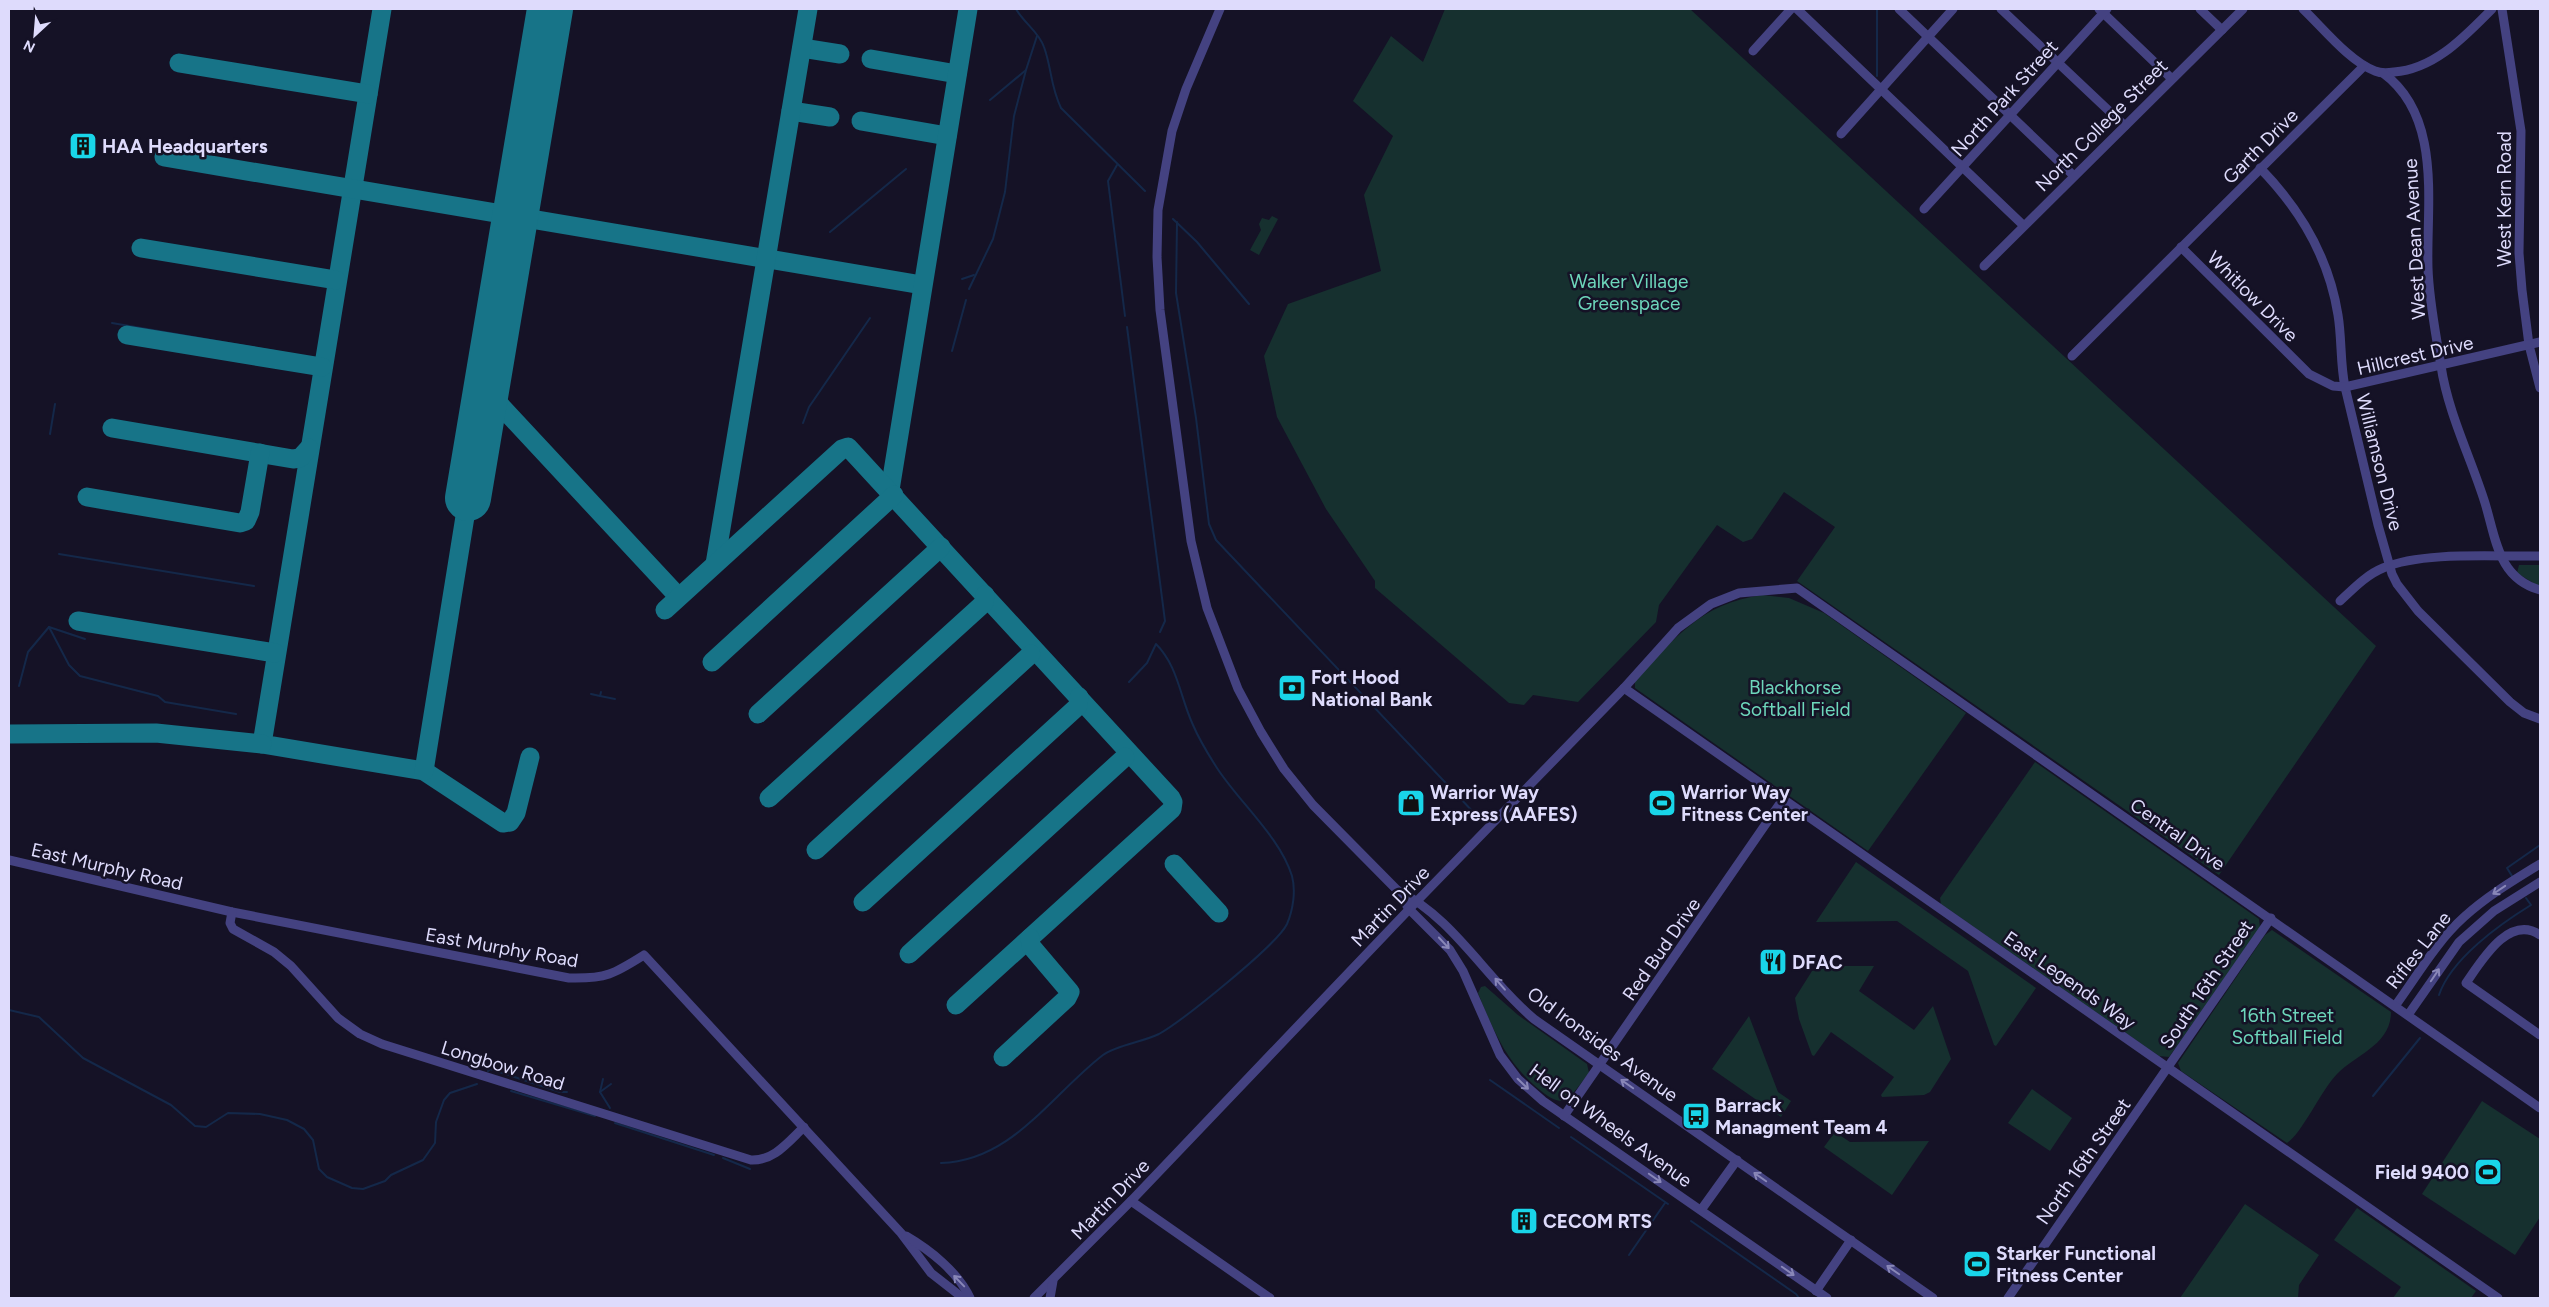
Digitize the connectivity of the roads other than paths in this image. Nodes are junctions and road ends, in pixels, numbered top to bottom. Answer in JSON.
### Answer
{"nodes":[{"id":1,"x":1220,"y":9,"type":"edge"},
{"id":2,"x":1791,"y":9,"type":"edge"},
{"id":3,"x":1797,"y":9,"type":"edge"},
{"id":4,"x":1899,"y":9,"type":"edge"},
{"id":5,"x":1953,"y":9,"type":"edge"},
{"id":6,"x":2001,"y":9,"type":"edge"},
{"id":7,"x":2200,"y":9,"type":"edge"},
{"id":8,"x":2243,"y":9,"type":"edge"},
{"id":9,"x":2304,"y":9,"type":"edge"},
{"id":10,"x":2492,"y":9,"type":"edge"},
{"id":11,"x":2502,"y":9,"type":"edge"},
{"id":12,"x":2103,"y":10,"type":"edge"},
{"id":13,"x":2222,"y":30,"type":"junction"},
{"id":14,"x":1928,"y":36,"type":"junction"},
{"id":15,"x":1753,"y":51,"type":"dead end"},
{"id":16,"x":2058,"y":63,"type":"junction"},
{"id":17,"x":2364,"y":66,"type":"junction"},
{"id":18,"x":2384,"y":73,"type":"junction"},
{"id":19,"x":2171,"y":78,"type":"junction"},
{"id":20,"x":1881,"y":90,"type":"junction"},
{"id":21,"x":2011,"y":116,"type":"junction"},
{"id":22,"x":2125,"y":126,"type":"junction"},
{"id":23,"x":1841,"y":134,"type":"dead end"},
{"id":24,"x":1963,"y":168,"type":"junction"},
{"id":25,"x":2260,"y":168,"type":"junction"},
{"id":26,"x":2073,"y":175,"type":"junction"},
{"id":27,"x":1924,"y":209,"type":"dead end"},
{"id":28,"x":2023,"y":225,"type":"junction"},
{"id":29,"x":2181,"y":247,"type":"junction"},
{"id":30,"x":1984,"y":266,"type":"dead end"},
{"id":31,"x":2540,"y":342,"type":"edge"},
{"id":32,"x":2529,"y":345,"type":"junction"},
{"id":33,"x":2072,"y":356,"type":"dead end"},
{"id":34,"x":2302,"y":367,"type":"joint"},
{"id":35,"x":2440,"y":367,"type":"junction"},
{"id":36,"x":2345,"y":387,"type":"junction"},
{"id":37,"x":2540,"y":388,"type":"edge"},
{"id":38,"x":2540,"y":556,"type":"edge"},
{"id":39,"x":2499,"y":557,"type":"junction"},
{"id":40,"x":2389,"y":566,"type":"junction"},
{"id":41,"x":1797,"y":588,"type":"joint"},
{"id":42,"x":2540,"y":590,"type":"edge"},
{"id":43,"x":2340,"y":601,"type":"dead end"},
{"id":44,"x":1624,"y":688,"type":"junction"},
{"id":45,"x":2540,"y":719,"type":"edge"},
{"id":46,"x":1783,"y":799,"type":"junction"},
{"id":47,"x":9,"y":860,"type":"edge"},
{"id":48,"x":2540,"y":864,"type":"edge"},
{"id":49,"x":2540,"y":882,"type":"edge"},
{"id":50,"x":1397,"y":890,"type":"junction"},
{"id":51,"x":1418,"y":900,"type":"junction"},
{"id":52,"x":1409,"y":909,"type":"junction"},
{"id":53,"x":232,"y":912,"type":"junction"},
{"id":54,"x":2271,"y":918,"type":"junction"},
{"id":55,"x":2540,"y":935,"type":"edge"},
{"id":56,"x":2395,"y":1006,"type":"junction"},
{"id":57,"x":2408,"y":1015,"type":"junction"},
{"id":58,"x":2540,"y":1035,"type":"edge"},
{"id":59,"x":1600,"y":1065,"type":"junction"},
{"id":60,"x":2168,"y":1068,"type":"junction"},
{"id":61,"x":2540,"y":1108,"type":"edge"},
{"id":62,"x":1564,"y":1116,"type":"junction"},
{"id":63,"x":804,"y":1127,"type":"junction"},
{"id":64,"x":1736,"y":1160,"type":"junction"},
{"id":65,"x":1131,"y":1201,"type":"junction"},
{"id":66,"x":1701,"y":1210,"type":"junction"},
{"id":67,"x":901,"y":1233,"type":"junction"},
{"id":68,"x":1851,"y":1240,"type":"junction"},
{"id":69,"x":1053,"y":1280,"type":"junction"},
{"id":70,"x":1816,"y":1290,"type":"junction"},
{"id":71,"x":963,"y":1298,"type":"edge"},
{"id":72,"x":970,"y":1298,"type":"edge"},
{"id":73,"x":1034,"y":1298,"type":"edge"},
{"id":74,"x":1050,"y":1298,"type":"edge"},
{"id":75,"x":1270,"y":1298,"type":"edge"},
{"id":76,"x":1827,"y":1298,"type":"edge"},
{"id":77,"x":1933,"y":1298,"type":"edge"},
{"id":78,"x":2008,"y":1298,"type":"edge"},
{"id":79,"x":2498,"y":1298,"type":"edge"}],
"edges":[{"from":1,"to":50,"type":"street"},
{"from":2,"to":15,"type":"street"},
{"from":3,"to":20,"type":"street"},
{"from":4,"to":14,"type":"street"},
{"from":5,"to":14,"type":"street"},
{"from":6,"to":16,"type":"street"},
{"from":7,"to":13,"type":"street"},
{"from":8,"to":13,"type":"street","name":"North College Street"},
{"from":9,"to":17,"type":"street"},
{"from":10,"to":18,"type":"street"},
{"from":11,"to":32,"type":"street","name":"West Kern Road"},
{"from":12,"to":16,"type":"street","name":"North Park Street"},
{"from":12,"to":19,"type":"street"},
{"from":13,"to":19,"type":"street","name":"North College Street"},
{"from":14,"to":20,"type":"street"},
{"from":14,"to":21,"type":"street"},
{"from":16,"to":21,"type":"street","name":"North Park Street"},
{"from":16,"to":22,"type":"street"},
{"from":17,"to":18,"type":"street"},
{"from":17,"to":25,"type":"street","name":"Garth Drive"},
{"from":18,"to":35,"type":"street","name":"West Dean Avenue"},
{"from":19,"to":22,"type":"street","name":"North College Street"},
{"from":20,"to":23,"type":"street"},
{"from":20,"to":24,"type":"street"},
{"from":21,"to":24,"type":"street","name":"North Park Street"},
{"from":21,"to":26,"type":"street"},
{"from":22,"to":26,"type":"street","name":"North College Street"},
{"from":24,"to":27,"type":"street","name":"North Park Street"},
{"from":24,"to":28,"type":"street"},
{"from":25,"to":29,"type":"street","name":"Garth Drive"},
{"from":25,"to":36,"type":"street","name":"Williamson Drive"},
{"from":26,"to":28,"type":"street","name":"North College Street"},
{"from":28,"to":30,"type":"street","name":"North College Street"},
{"from":29,"to":33,"type":"street","name":"Garth Drive"},
{"from":29,"to":34,"type":"street","name":"Whitlow Drive"},
{"from":31,"to":32,"type":"street","name":"Hillcrest Drive"},
{"from":32,"to":35,"type":"street","name":"Hillcrest Drive"},
{"from":32,"to":37,"type":"street","name":"West Kern Road"},
{"from":34,"to":36,"type":"street","name":"Hillcrest Drive"},
{"from":35,"to":36,"type":"street","name":"Hillcrest Drive"},
{"from":35,"to":39,"type":"street","name":"West Dean Avenue"},
{"from":36,"to":40,"type":"street","name":"Williamson Drive"},
{"from":38,"to":39,"type":"street"},
{"from":39,"to":40,"type":"street"},
{"from":39,"to":42,"type":"street"},
{"from":40,"to":43,"type":"street"},
{"from":40,"to":45,"type":"street","name":"Williamson Drive"},
{"from":41,"to":44,"type":"street","name":"Martin Drive"},
{"from":41,"to":54,"type":"street","name":"Central Drive"},
{"from":44,"to":46,"type":"street","name":"East Legends Way"},
{"from":44,"to":51,"type":"street","name":"Martin Drive"},
{"from":46,"to":59,"type":"street","name":"Red Bud Drive"},
{"from":46,"to":60,"type":"street","name":"East Legends Way"},
{"from":47,"to":53,"type":"street","name":"East Murphy Road"},
{"from":48,"to":56,"type":"street","name":"Rifles Lane","one_way":true},
{"from":57,"to":49,"type":"street","name":"Rifles Lane","one_way":true},
{"from":50,"to":51,"type":"street","name":"Old Ironsides Avenue"},
{"from":50,"to":52,"type":"street","name":"Hell on Wheels Avenue"},
{"from":51,"to":52,"type":"street","name":"Martin Drive"},
{"from":59,"to":51,"type":"street","name":"Old Ironsides Avenue","one_way":true},
{"from":52,"to":62,"type":"street","name":"Hell on Wheels Avenue","one_way":true},
{"from":52,"to":65,"type":"street","name":"Martin Drive"},
{"from":53,"to":63,"type":"street","name":"East Murphy Road"},
{"from":53,"to":63,"type":"street","name":"Longbow Road"},
{"from":54,"to":56,"type":"street","name":"Central Drive"},
{"from":54,"to":60,"type":"street","name":"South 16th Street"},
{"from":55,"to":58,"type":"street"},
{"from":56,"to":57,"type":"street","name":"Central Drive"},
{"from":57,"to":61,"type":"street","name":"Central Drive"},
{"from":59,"to":62,"type":"street","name":"Red Bud Drive"},
{"from":64,"to":59,"type":"street","name":"Old Ironsides Avenue","one_way":true},
{"from":60,"to":78,"type":"street","name":"North 16th Street"},
{"from":60,"to":79,"type":"street","name":"East Legends Way"},
{"from":62,"to":66,"type":"street","name":"Hell on Wheels Avenue","one_way":true},
{"from":63,"to":67,"type":"street","name":"East Murphy Road"},
{"from":64,"to":66,"type":"street"},
{"from":68,"to":64,"type":"street","name":"Old Ironsides Avenue","one_way":true},
{"from":65,"to":69,"type":"street","name":"Martin Drive"},
{"from":65,"to":75,"type":"street"},
{"from":66,"to":70,"type":"street","name":"Hell on Wheels Avenue","one_way":true},
{"from":67,"to":71,"type":"street","name":"East Murphy Road"},
{"from":72,"to":67,"type":"street","name":"East Murphy Road","one_way":true},
{"from":68,"to":70,"type":"street"},
{"from":77,"to":68,"type":"street","name":"Old Ironsides Avenue","one_way":true},
{"from":69,"to":73,"type":"street","name":"Martin Drive"},
{"from":69,"to":74,"type":"street"},
{"from":70,"to":76,"type":"street","name":"Hell on Wheels Avenue"}]}
